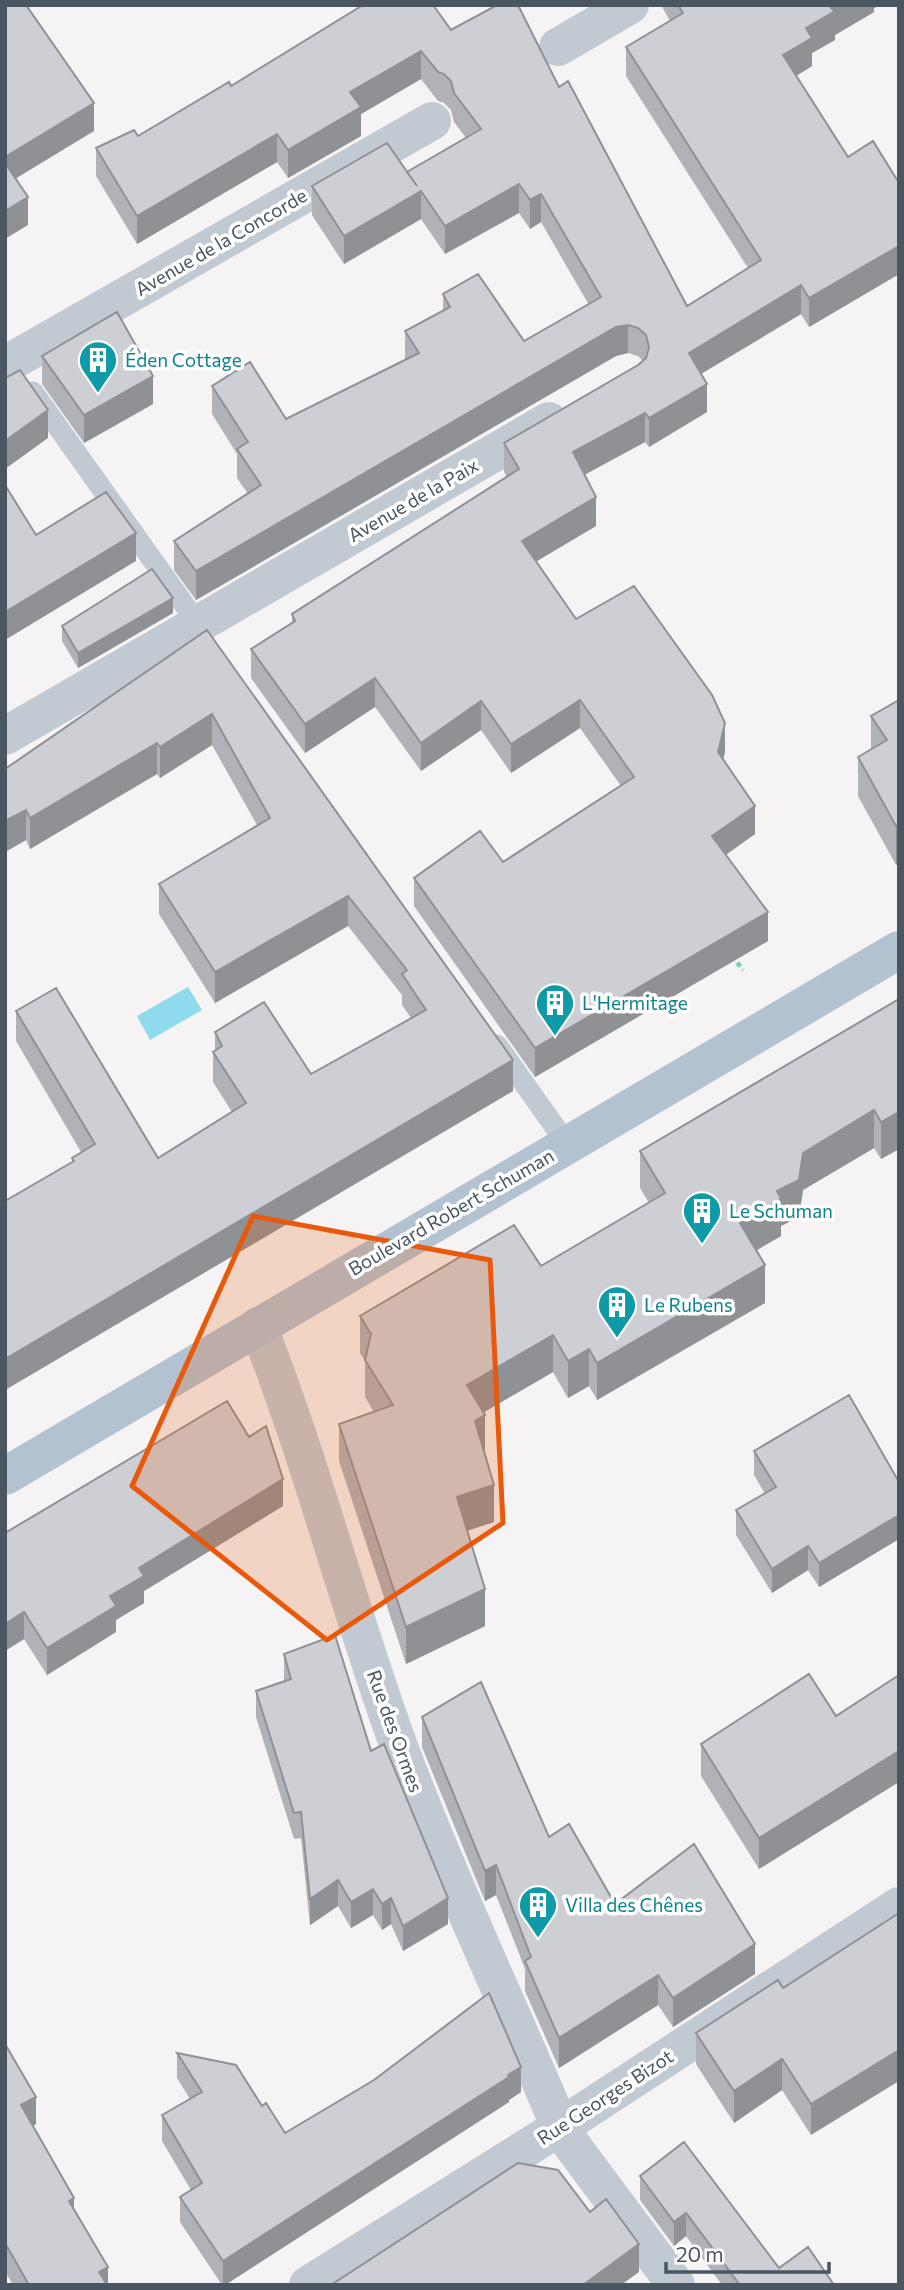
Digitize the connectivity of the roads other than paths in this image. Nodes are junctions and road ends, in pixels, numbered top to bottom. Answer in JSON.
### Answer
{"nodes":[{"id":1,"x":630,"y":5,"type":"edge"},
{"id":2,"x":558,"y":47,"type":"dead end"},
{"id":3,"x":432,"y":121,"type":"dead end"},
{"id":4,"x":7,"y":361,"type":"edge"},
{"id":5,"x":580,"y":403,"type":"edge"},
{"id":6,"x":206,"y":636,"type":"junction"},
{"id":7,"x":5,"y":736,"type":"edge"},
{"id":8,"x":899,"y":950,"type":"edge"},
{"id":9,"x":486,"y":1030,"type":"edge"},
{"id":10,"x":567,"y":1144,"type":"junction"},
{"id":11,"x":258,"y":1325,"type":"junction"},
{"id":12,"x":5,"y":1476,"type":"edge"},
{"id":13,"x":899,"y":1906,"type":"edge"},
{"id":14,"x":560,"y":2127,"type":"junction"},
{"id":15,"x":308,"y":2285,"type":"edge"},
{"id":16,"x":676,"y":2285,"type":"edge"}],
"edges":[{"from":1,"to":2,"type":"street"},
{"from":3,"to":4,"type":"street","name":"Avenue de la Concorde"},
{"from":4,"to":6,"type":"lane"},
{"from":5,"to":6,"type":"street","name":"Avenue de la Paix"},
{"from":6,"to":7,"type":"street","name":"Avenue de la Paix"},
{"from":8,"to":10,"type":"main road","name":"Boulevard Robert Schuman"},
{"from":9,"to":10,"type":"lane"},
{"from":10,"to":11,"type":"main road","name":"Boulevard Robert Schuman"},
{"from":11,"to":12,"type":"main road","name":"Boulevard Robert Schuman"},
{"from":11,"to":14,"type":"street","name":"Rue des Ormes"},
{"from":13,"to":14,"type":"street","name":"Rue Georges Bizot"},
{"from":14,"to":15,"type":"street","name":"Rue Georges Bizot"},
{"from":14,"to":16,"type":"street","name":"Rue des Ormes"}]}
